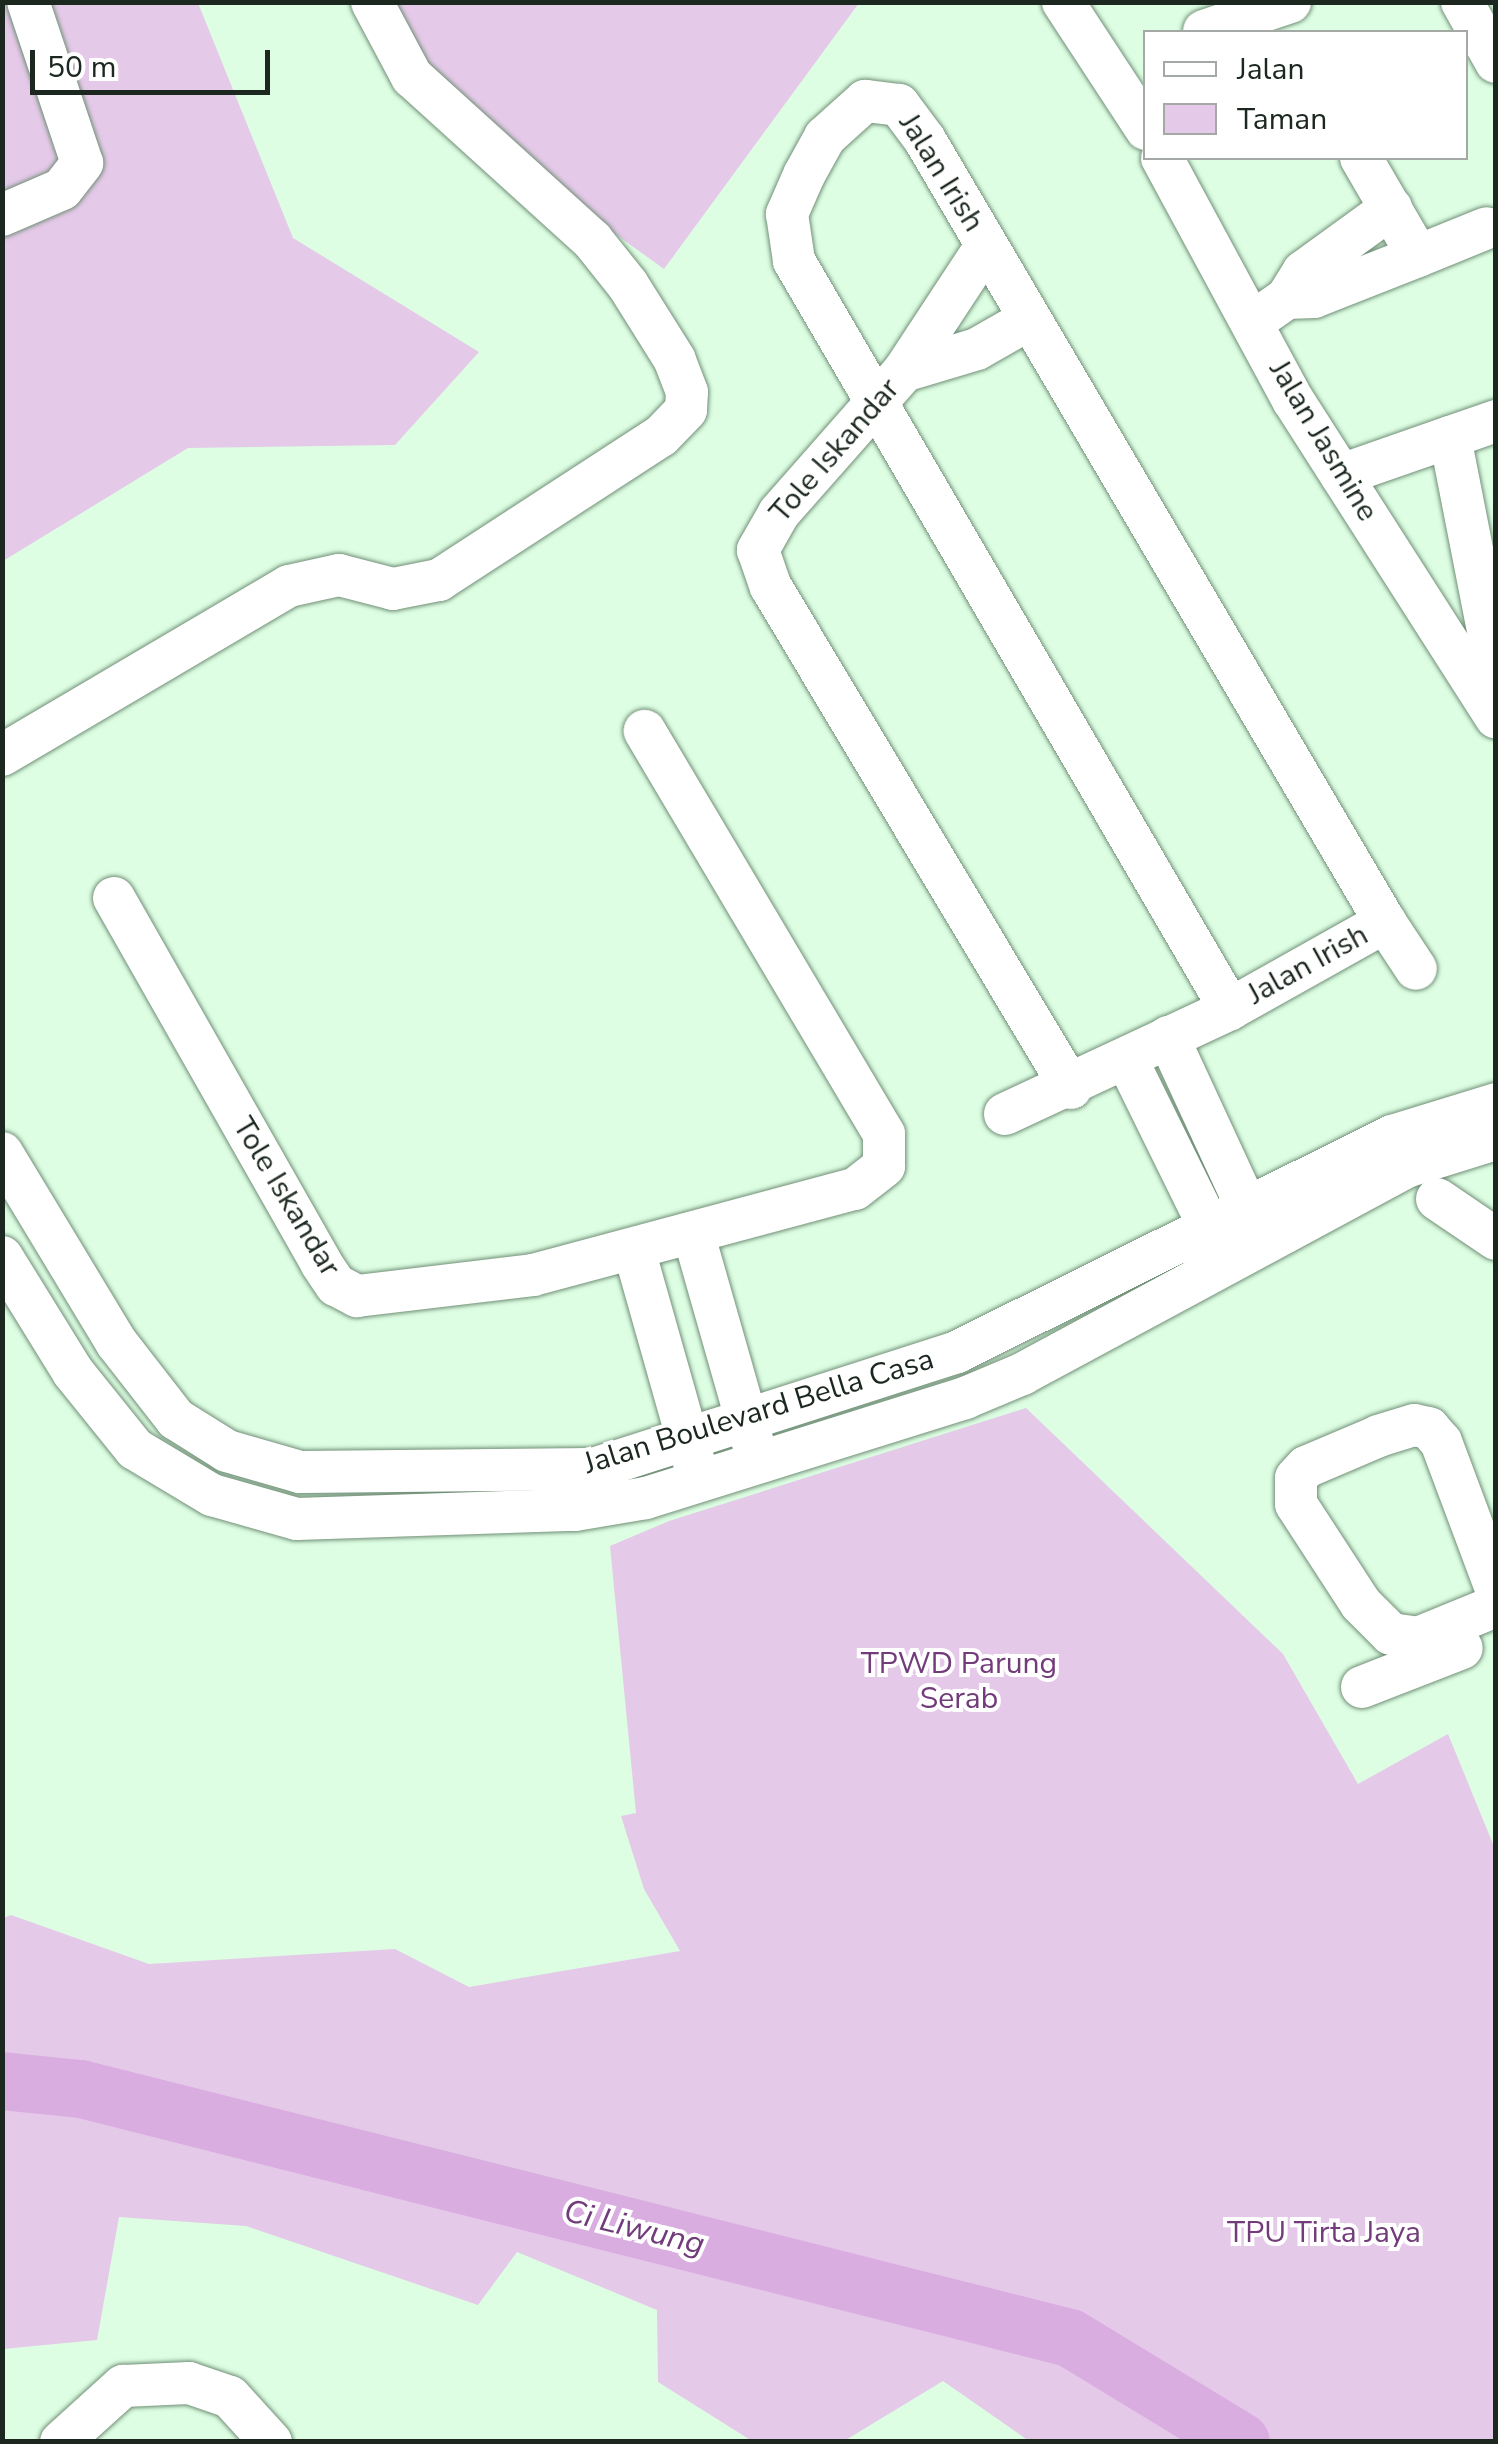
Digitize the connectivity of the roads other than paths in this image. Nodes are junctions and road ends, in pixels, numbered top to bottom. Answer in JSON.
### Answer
{"nodes":[{"id":1,"x":28,"y":2,"type":"edge"},
{"id":2,"x":372,"y":2,"type":"edge"},
{"id":3,"x":1063,"y":2,"type":"edge"},
{"id":4,"x":1462,"y":2,"type":"edge"},
{"id":5,"x":1262,"y":10,"type":"edge"},
{"id":6,"x":1207,"y":30,"type":"edge"},
{"id":7,"x":1496,"y":62,"type":"edge"},
{"id":8,"x":1134,"y":79,"type":"edge"},
{"id":9,"x":1143,"y":116,"type":"edge"},
{"id":10,"x":1163,"y":160,"type":"edge"},
{"id":11,"x":1361,"y":160,"type":"edge"},
{"id":12,"x":1391,"y":208,"type":"junction"},
{"id":13,"x":2,"y":215,"type":"edge"},
{"id":14,"x":1487,"y":228,"type":"dead end"},
{"id":15,"x":986,"y":246,"type":"junction"},
{"id":16,"x":1418,"y":256,"type":"junction"},
{"id":17,"x":1271,"y":310,"type":"junction"},
{"id":18,"x":1028,"y":320,"type":"junction"},
{"id":19,"x":891,"y":384,"type":"junction"},
{"id":20,"x":1496,"y":421,"type":"edge"},
{"id":21,"x":1450,"y":436,"type":"junction"},
{"id":22,"x":1341,"y":475,"type":"junction"},
{"id":23,"x":1496,"y":672,"type":"edge"},
{"id":24,"x":1496,"y":718,"type":"edge"},
{"id":25,"x":645,"y":731,"type":"dead end"},
{"id":26,"x":2,"y":755,"type":"edge"},
{"id":27,"x":114,"y":898,"type":"dead end"},
{"id":28,"x":1385,"y":922,"type":"junction"},
{"id":29,"x":1416,"y":969,"type":"dead end"},
{"id":30,"x":1230,"y":1009,"type":"junction"},
{"id":31,"x":1168,"y":1037,"type":"junction"},
{"id":32,"x":1127,"y":1060,"type":"junction"},
{"id":33,"x":1070,"y":1088,"type":"junction"},
{"id":34,"x":1496,"y":1104,"type":"edge"},
{"id":35,"x":1005,"y":1114,"type":"dead end"},
{"id":36,"x":1496,"y":1139,"type":"edge"},
{"id":37,"x":2,"y":1153,"type":"edge"},
{"id":38,"x":1437,"y":1200,"type":"dead end"},
{"id":39,"x":694,"y":1236,"type":"junction"},
{"id":40,"x":1237,"y":1238,"type":"junction"},
{"id":41,"x":1496,"y":1239,"type":"edge"},
{"id":42,"x":634,"y":1250,"type":"junction"},
{"id":43,"x":2,"y":1257,"type":"edge"},
{"id":44,"x":746,"y":1420,"type":"junction"},
{"id":45,"x":688,"y":1439,"type":"junction"},
{"id":46,"x":759,"y":1462,"type":"junction"},
{"id":47,"x":700,"y":1481,"type":"junction"},
{"id":48,"x":1496,"y":1589,"type":"edge"},
{"id":49,"x":1496,"y":1606,"type":"edge"},
{"id":50,"x":1496,"y":1635,"type":"edge"},
{"id":51,"x":1362,"y":1688,"type":"dead end"},
{"id":52,"x":61,"y":2442,"type":"edge"},
{"id":53,"x":271,"y":2442,"type":"edge"}],
"edges":[{"from":1,"to":13,"type":"street"},
{"from":2,"to":26,"type":"street"},
{"from":3,"to":8,"type":"street"},
{"from":4,"to":7,"type":"street"},
{"from":5,"to":6,"type":"street"},
{"from":8,"to":9,"type":"street"},
{"from":10,"to":17,"type":"street","name":"Jalan Jasmine"},
{"from":11,"to":12,"type":"street"},
{"from":12,"to":16,"type":"street"},
{"from":12,"to":17,"type":"street"},
{"from":14,"to":16,"type":"street"},
{"from":15,"to":18,"type":"street","name":"Jalan Irish"},
{"from":15,"to":19,"type":"street","name":"Tole Iskandar"},
{"from":15,"to":19,"type":"street","name":"Jalan Irish"},
{"from":16,"to":17,"type":"street"},
{"from":17,"to":22,"type":"street","name":"Jalan Jasmine"},
{"from":18,"to":19,"type":"street","name":"Tole Iskandar"},
{"from":18,"to":28,"type":"street","name":"Jalan Irish"},
{"from":19,"to":30,"type":"street","name":"Jalan Irish"},
{"from":19,"to":33,"type":"street","name":"Tole Iskandar"},
{"from":20,"to":21,"type":"street"},
{"from":21,"to":22,"type":"street"},
{"from":21,"to":23,"type":"street"},
{"from":22,"to":24,"type":"street","name":"Jalan Jasmine"},
{"from":25,"to":39,"type":"street"},
{"from":27,"to":42,"type":"street","name":"Tole Iskandar"},
{"from":28,"to":29,"type":"street"},
{"from":28,"to":30,"type":"street","name":"Jalan Irish"},
{"from":30,"to":31,"type":"street","name":"Jalan Irish"},
{"from":31,"to":32,"type":"street","name":"Jalan Irish"},
{"from":31,"to":40,"type":"street"},
{"from":32,"to":33,"type":"street"},
{"from":32,"to":40,"type":"street"},
{"from":33,"to":35,"type":"street"},
{"from":34,"to":40,"type":"street","name":"Jalan Boulevard Bella Casa"},
{"from":36,"to":40,"type":"street","name":"Jalan Boulevard Bella Casa"},
{"from":37,"to":45,"type":"street","name":"Jalan Boulevard Bella Casa"},
{"from":38,"to":41,"type":"street"},
{"from":39,"to":42,"type":"street","name":"Tole Iskandar"},
{"from":39,"to":44,"type":"street"},
{"from":40,"to":44,"type":"street","name":"Jalan Boulevard Bella Casa"},
{"from":40,"to":46,"type":"street","name":"Jalan Boulevard Bella Casa"},
{"from":42,"to":45,"type":"street"},
{"from":43,"to":47,"type":"street","name":"Jalan Boulevard Bella Casa"},
{"from":44,"to":45,"type":"street","name":"Jalan Boulevard Bella Casa"},
{"from":44,"to":46,"type":"street"},
{"from":45,"to":47,"type":"street"},
{"from":46,"to":47,"type":"street","name":"Jalan Boulevard Bella Casa"},
{"from":48,"to":49,"type":"street"},
{"from":50,"to":51,"type":"street"},
{"from":52,"to":53,"type":"street"}]}
